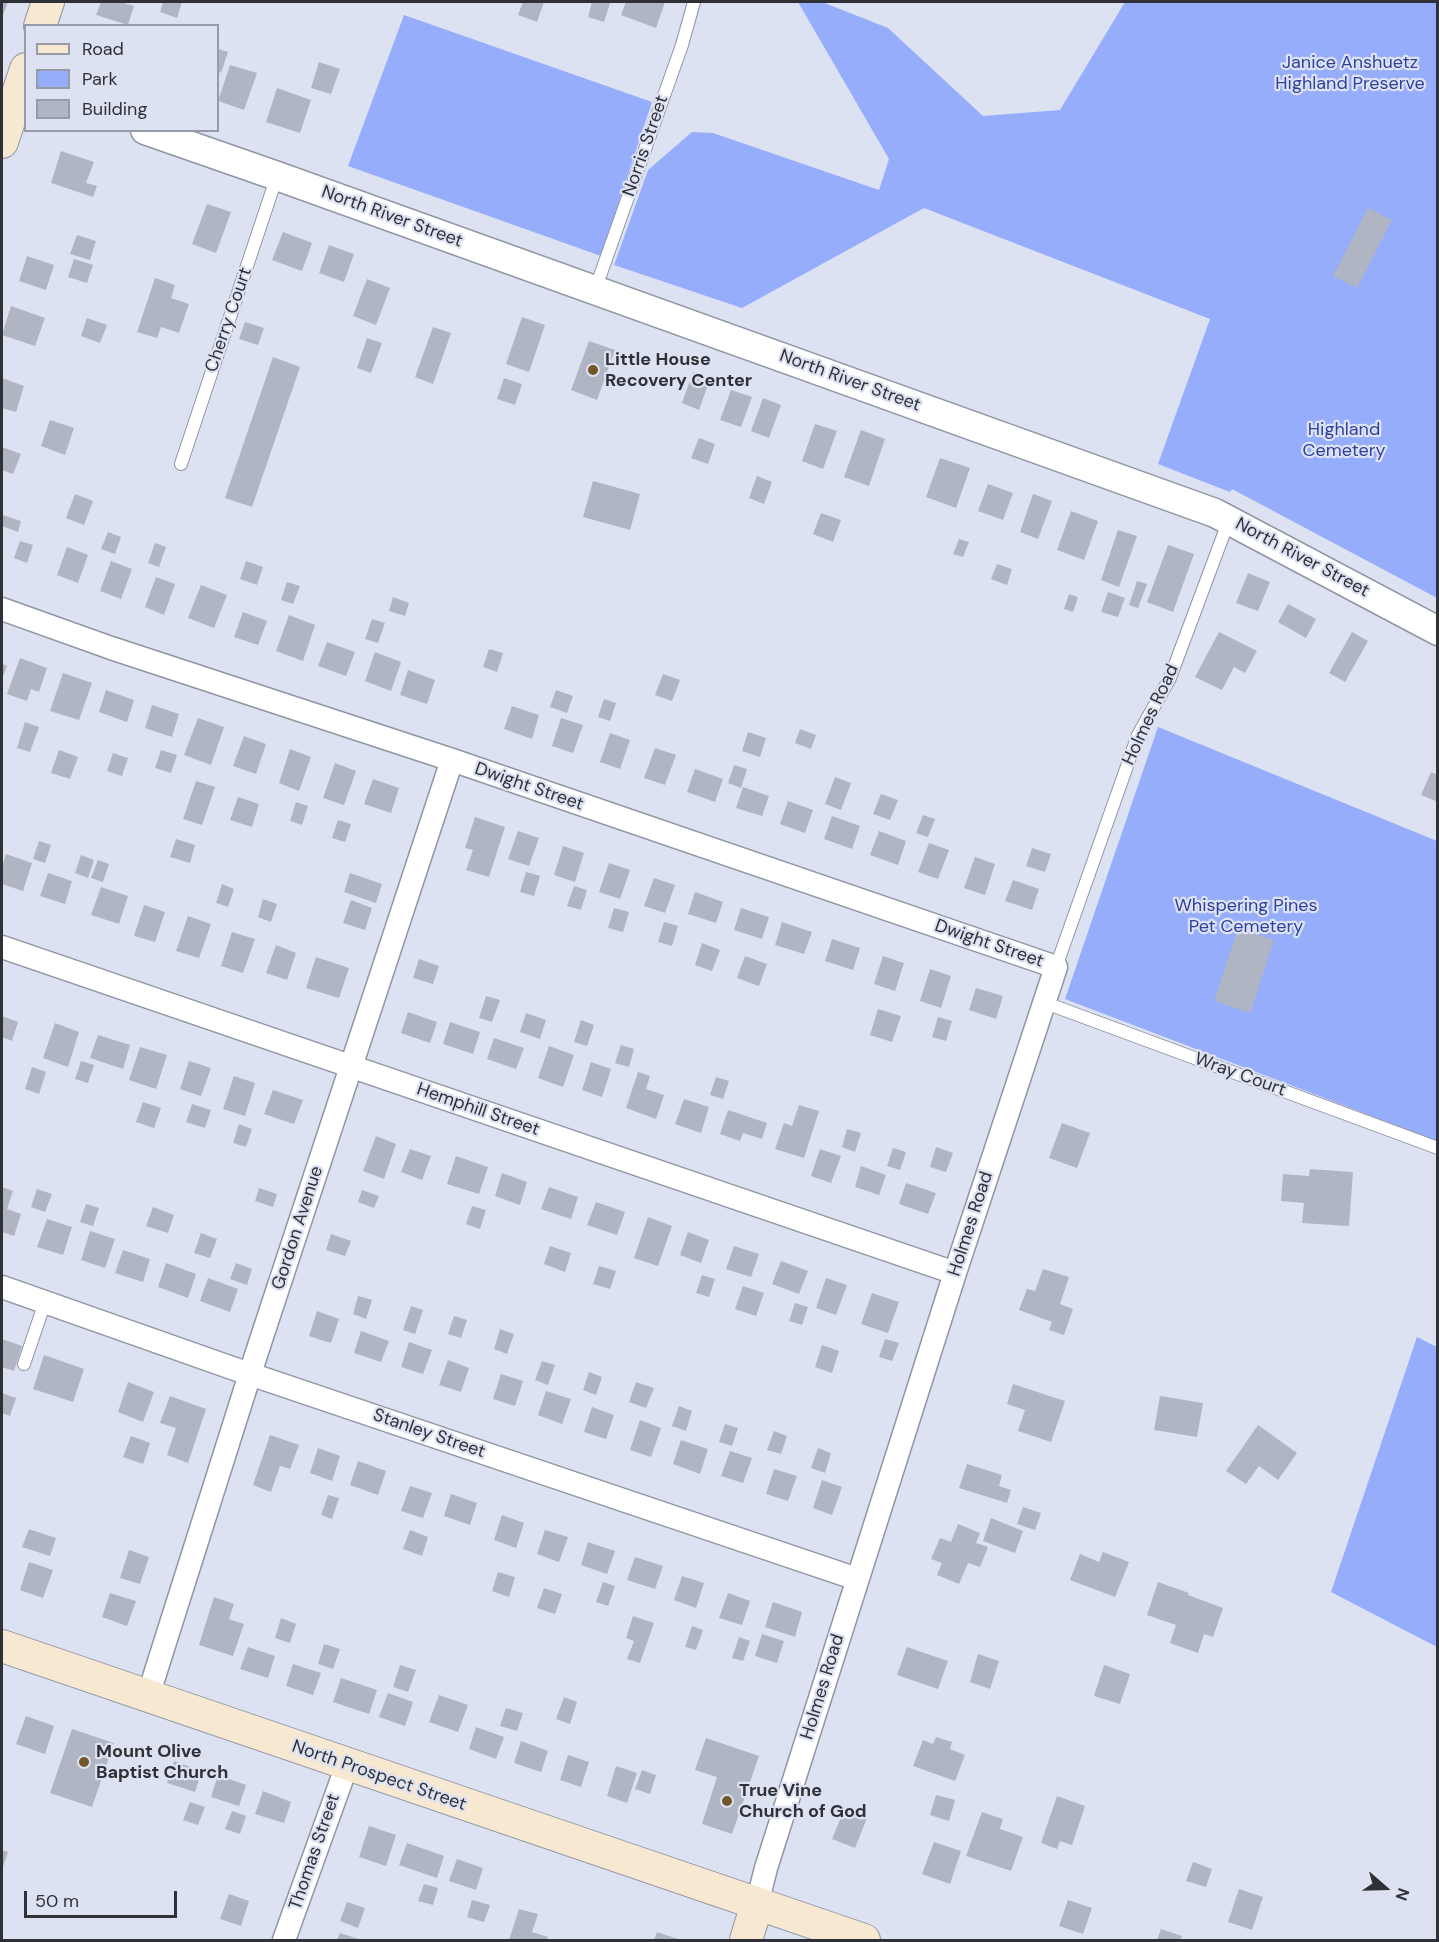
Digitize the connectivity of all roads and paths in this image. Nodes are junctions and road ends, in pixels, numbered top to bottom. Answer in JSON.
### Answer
{"nodes":[{"id":1,"x":48,"y":2,"type":"edge"},
{"id":2,"x":694,"y":2,"type":"edge"},
{"id":3,"x":41,"y":24,"type":"edge"},
{"id":4,"x":18,"y":82,"type":"edge"},
{"id":5,"x":151,"y":132,"type":"edge"},
{"id":6,"x":2,"y":142,"type":"edge"},
{"id":7,"x":277,"y":176,"type":"junction"},
{"id":8,"x":595,"y":290,"type":"junction"},
{"id":9,"x":181,"y":464,"type":"dead end"},
{"id":10,"x":1229,"y":520,"type":"junction"},
{"id":11,"x":2,"y":609,"type":"edge"},
{"id":12,"x":1437,"y":631,"type":"edge"},
{"id":13,"x":452,"y":760,"type":"junction"},
{"id":14,"x":2,"y":947,"type":"edge"},
{"id":15,"x":1056,"y":967,"type":"junction"},
{"id":16,"x":1043,"y":1002,"type":"junction"},
{"id":17,"x":352,"y":1068,"type":"junction"},
{"id":18,"x":1437,"y":1148,"type":"edge"},
{"id":19,"x":955,"y":1273,"type":"junction"},
{"id":20,"x":2,"y":1287,"type":"edge"},
{"id":21,"x":45,"y":1302,"type":"junction"},
{"id":22,"x":24,"y":1364,"type":"dead end"},
{"id":23,"x":250,"y":1374,"type":"junction"},
{"id":24,"x":857,"y":1579,"type":"junction"},
{"id":25,"x":2,"y":1646,"type":"edge"},
{"id":26,"x":148,"y":1696,"type":"junction"},
{"id":27,"x":347,"y":1765,"type":"junction"},
{"id":28,"x":757,"y":1904,"type":"junction"},
{"id":29,"x":284,"y":1941,"type":"edge"},
{"id":30,"x":746,"y":1941,"type":"edge"},
{"id":31,"x":864,"y":1941,"type":"edge"}],
"edges":[{"from":1,"to":3,"type":"main road"},
{"from":2,"to":8,"type":"lane","name":"Norris Street"},
{"from":4,"to":6,"type":"main road"},
{"from":5,"to":7,"type":"street","name":"North River Street"},
{"from":7,"to":8,"type":"street","name":"North River Street"},
{"from":7,"to":9,"type":"lane","name":"Cherry Court"},
{"from":8,"to":10,"type":"street","name":"North River Street"},
{"from":10,"to":12,"type":"street","name":"North River Street"},
{"from":10,"to":15,"type":"lane","name":"Holmes Road"},
{"from":11,"to":13,"type":"street","name":"Dwight Street"},
{"from":13,"to":15,"type":"street","name":"Dwight Street"},
{"from":13,"to":17,"type":"street","name":"Gordon Avenue"},
{"from":14,"to":17,"type":"street","name":"Hemphill Street"},
{"from":15,"to":16,"type":"street","name":"Holmes Road"},
{"from":16,"to":18,"type":"lane","name":"Wray Court"},
{"from":16,"to":19,"type":"street","name":"Holmes Road"},
{"from":17,"to":19,"type":"street","name":"Hemphill Street"},
{"from":17,"to":23,"type":"street","name":"Gordon Avenue"},
{"from":19,"to":24,"type":"street","name":"Holmes Road"},
{"from":20,"to":21,"type":"street","name":"Stanley Street"},
{"from":21,"to":22,"type":"lane"},
{"from":21,"to":23,"type":"street","name":"Stanley Street"},
{"from":23,"to":24,"type":"street","name":"Stanley Street"},
{"from":23,"to":26,"type":"street","name":"Gordon Avenue"},
{"from":24,"to":28,"type":"street","name":"Holmes Road"},
{"from":25,"to":26,"type":"main road","name":"North Prospect Street"},
{"from":26,"to":27,"type":"main road","name":"North Prospect Street"},
{"from":27,"to":28,"type":"main road","name":"North Prospect Street"},
{"from":27,"to":29,"type":"street","name":"Thomas Street"},
{"from":28,"to":30,"type":"main road","name":"Holmes Road"},
{"from":28,"to":31,"type":"main road","name":"North Prospect Street"}]}
